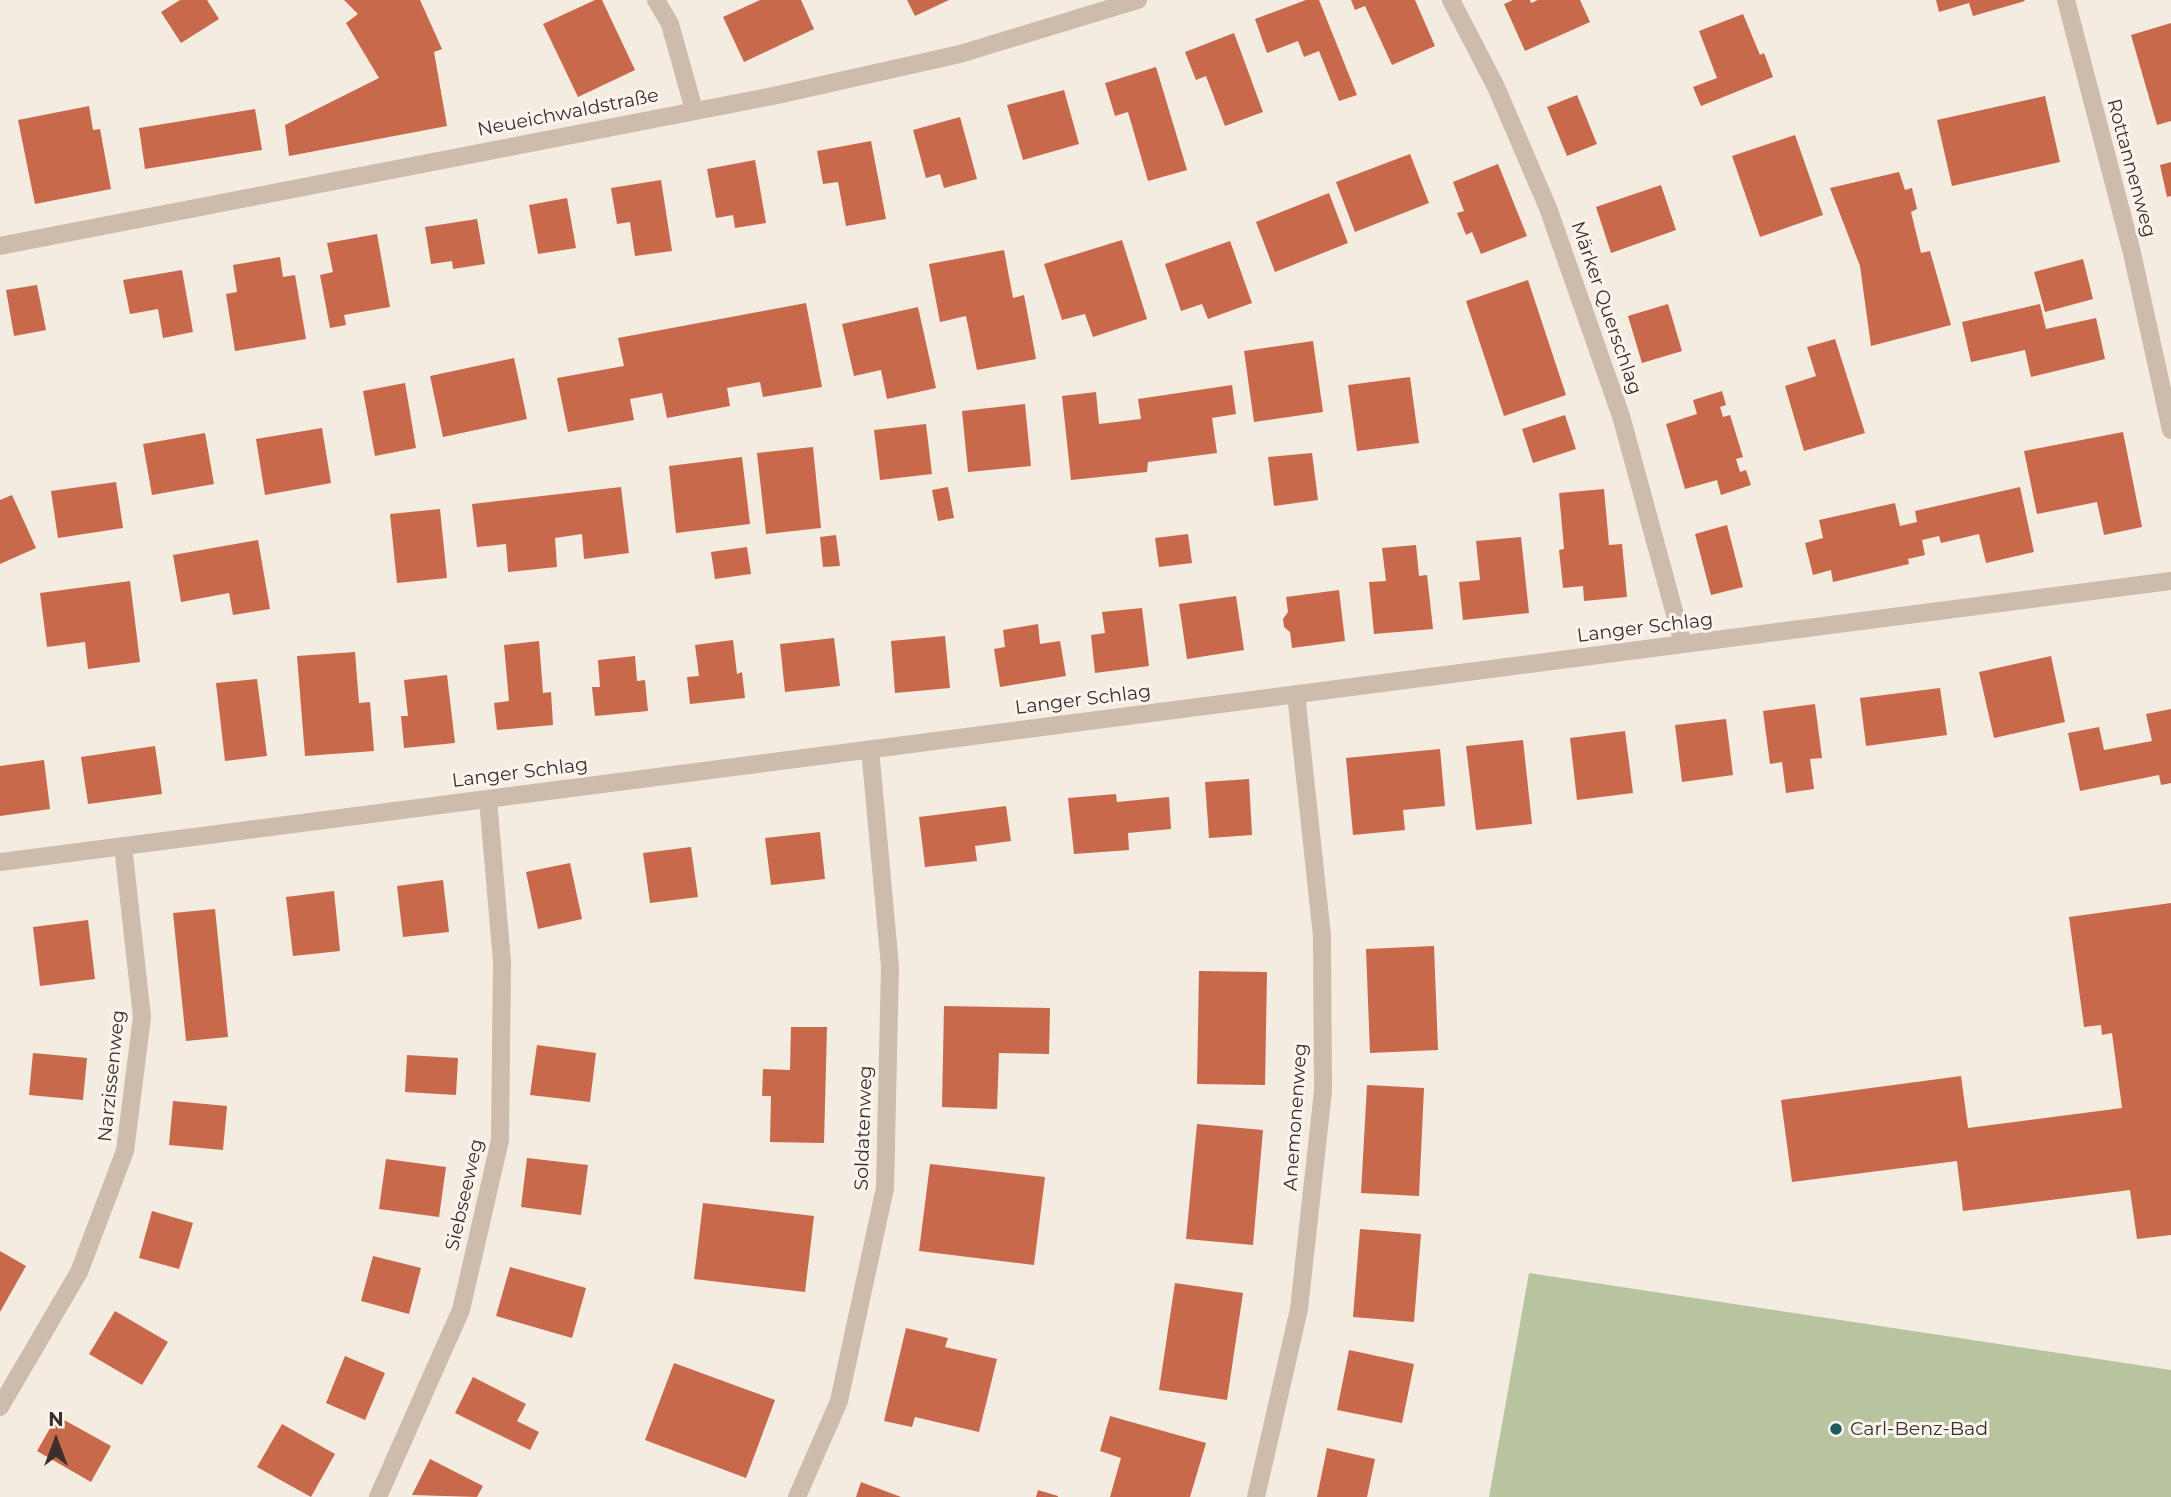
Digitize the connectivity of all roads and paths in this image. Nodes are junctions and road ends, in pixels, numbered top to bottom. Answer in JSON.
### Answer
{"nodes":[{"id":1,"x":656,"y":0,"type":"edge"},
{"id":2,"x":1138,"y":0,"type":"edge"},
{"id":3,"x":1451,"y":0,"type":"edge"},
{"id":4,"x":2066,"y":0,"type":"edge"},
{"id":5,"x":694,"y":110,"type":"junction"},
{"id":6,"x":0,"y":246,"type":"edge"},
{"id":7,"x":2171,"y":430,"type":"edge"},
{"id":8,"x":2171,"y":581,"type":"edge"},
{"id":9,"x":1682,"y":644,"type":"junction"},
{"id":10,"x":1296,"y":694,"type":"junction"},
{"id":11,"x":870,"y":749,"type":"junction"},
{"id":12,"x":488,"y":799,"type":"junction"},
{"id":13,"x":123,"y":846,"type":"junction"},
{"id":14,"x":0,"y":862,"type":"edge"},
{"id":15,"x":0,"y":1408,"type":"edge"},
{"id":16,"x":377,"y":1497,"type":"edge"},
{"id":17,"x":797,"y":1497,"type":"edge"},
{"id":18,"x":1256,"y":1497,"type":"edge"}],
"edges":[{"from":1,"to":5,"type":"street"},
{"from":2,"to":5,"type":"street","name":"Neueichwaldstraße"},
{"from":3,"to":9,"type":"street","name":"Märker Querschlag"},
{"from":4,"to":7,"type":"street","name":"Rottannenweg"},
{"from":5,"to":6,"type":"street","name":"Neueichwaldstraße"},
{"from":8,"to":9,"type":"street","name":"Langer Schlag"},
{"from":9,"to":10,"type":"street","name":"Langer Schlag"},
{"from":10,"to":11,"type":"street","name":"Langer Schlag"},
{"from":10,"to":18,"type":"street","name":"Anemonenweg"},
{"from":11,"to":12,"type":"street","name":"Langer Schlag"},
{"from":11,"to":17,"type":"street","name":"Soldatenweg"},
{"from":12,"to":13,"type":"street","name":"Langer Schlag"},
{"from":12,"to":16,"type":"street","name":"Siebseeweg"},
{"from":13,"to":14,"type":"street","name":"Langer Schlag"},
{"from":13,"to":15,"type":"street","name":"Narzissenweg"}]}
